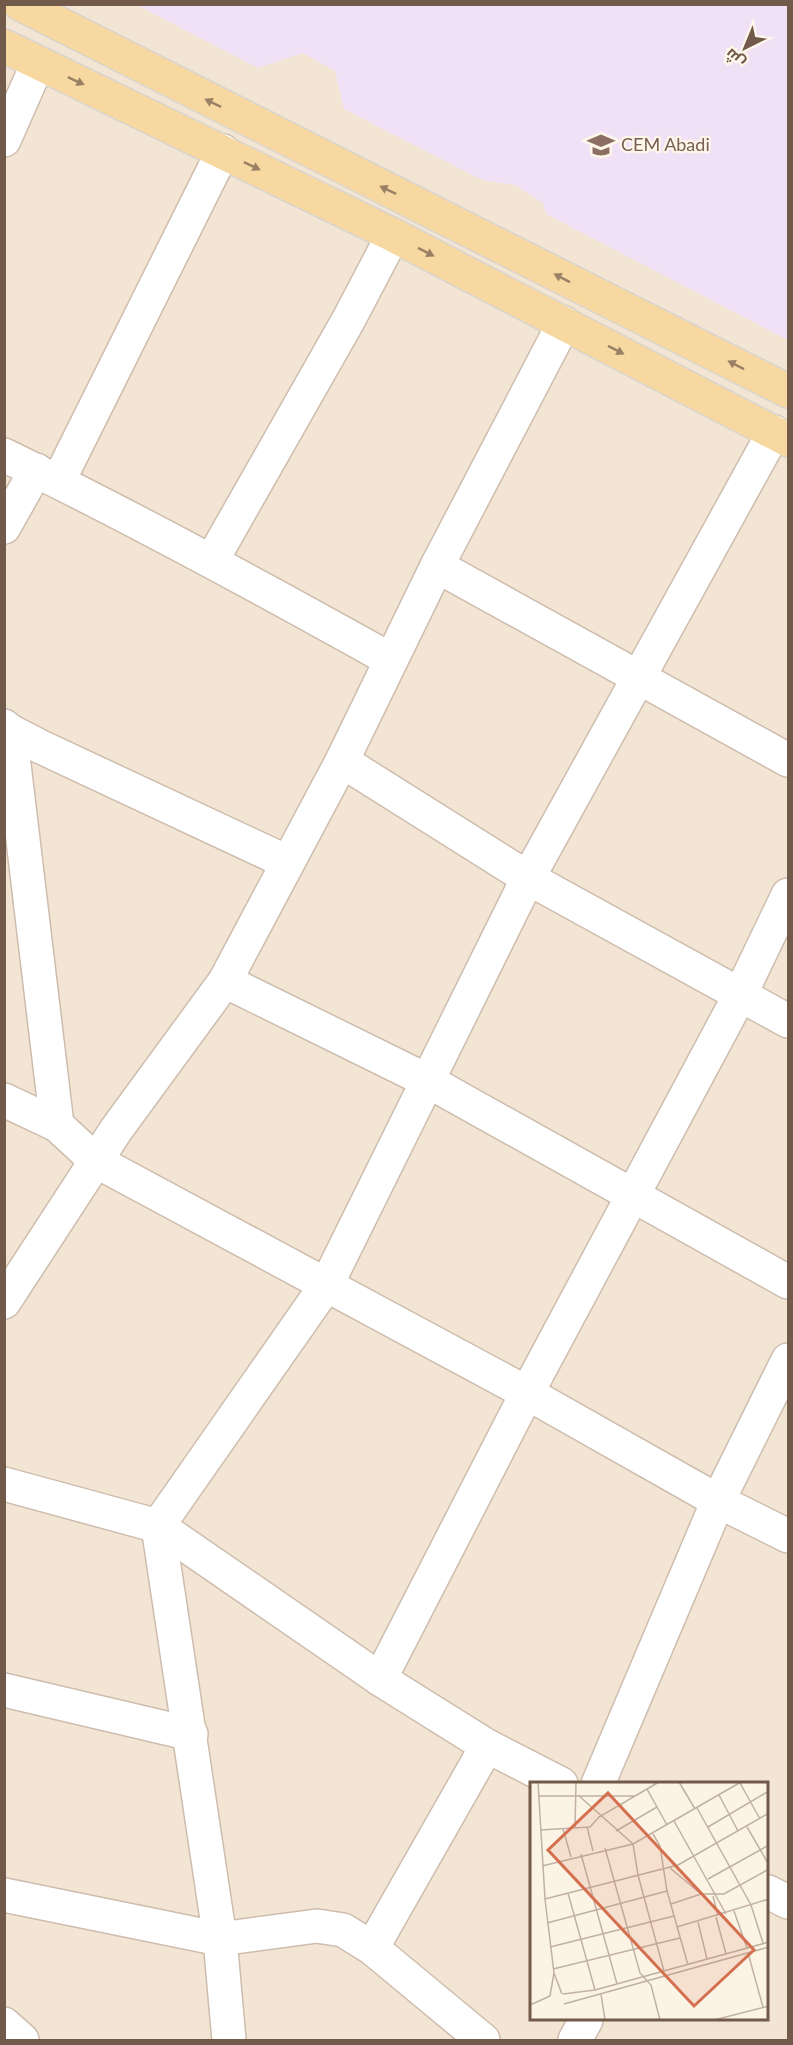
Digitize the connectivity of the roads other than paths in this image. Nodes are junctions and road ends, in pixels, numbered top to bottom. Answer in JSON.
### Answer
{"nodes":[{"id":1,"x":20,"y":4,"type":"edge"},
{"id":2,"x":62,"y":15,"type":"edge"},
{"id":3,"x":4,"y":46,"type":"edge"},
{"id":4,"x":38,"y":63,"type":"junction"},
{"id":5,"x":4,"y":141,"type":"edge"},
{"id":6,"x":223,"y":152,"type":"junction"},
{"id":7,"x":393,"y":235,"type":"junction"},
{"id":8,"x":564,"y":323,"type":"junction"},
{"id":9,"x":789,"y":391,"type":"edge"},
{"id":10,"x":781,"y":436,"type":"edge"},
{"id":11,"x":4,"y":455,"type":"edge"},
{"id":12,"x":47,"y":475,"type":"junction"},
{"id":13,"x":4,"y":527,"type":"edge"},
{"id":14,"x":212,"y":560,"type":"junction"},
{"id":15,"x":437,"y":566,"type":"junction"},
{"id":16,"x":392,"y":660,"type":"junction"},
{"id":17,"x":636,"y":678,"type":"junction"},
{"id":18,"x":7,"y":728,"type":"edge"},
{"id":19,"x":789,"y":760,"type":"edge"},
{"id":20,"x":342,"y":761,"type":"junction"},
{"id":21,"x":287,"y":861,"type":"junction"},
{"id":22,"x":528,"y":878,"type":"junction"},
{"id":23,"x":789,"y":895,"type":"edge"},
{"id":24,"x":225,"y":981,"type":"junction"},
{"id":25,"x":740,"y":995,"type":"junction"},
{"id":26,"x":789,"y":1021,"type":"edge"},
{"id":27,"x":428,"y":1081,"type":"junction"},
{"id":28,"x":4,"y":1100,"type":"edge"},
{"id":29,"x":57,"y":1125,"type":"junction"},
{"id":30,"x":96,"y":1161,"type":"junction"},
{"id":31,"x":633,"y":1197,"type":"junction"},
{"id":32,"x":789,"y":1282,"type":"edge"},
{"id":33,"x":327,"y":1284,"type":"junction"},
{"id":34,"x":4,"y":1302,"type":"edge"},
{"id":35,"x":789,"y":1360,"type":"edge"},
{"id":36,"x":527,"y":1393,"type":"junction"},
{"id":37,"x":4,"y":1484,"type":"edge"},
{"id":38,"x":718,"y":1501,"type":"junction"},
{"id":39,"x":158,"y":1526,"type":"junction"},
{"id":40,"x":789,"y":1536,"type":"edge"},
{"id":41,"x":380,"y":1679,"type":"junction"},
{"id":42,"x":4,"y":1690,"type":"edge"},
{"id":43,"x":191,"y":1734,"type":"junction"},
{"id":44,"x":487,"y":1746,"type":"junction"},
{"id":45,"x":557,"y":1782,"type":"edge"},
{"id":46,"x":599,"y":1782,"type":"edge"},
{"id":47,"x":769,"y":1892,"type":"edge"},
{"id":48,"x":4,"y":1895,"type":"edge"},
{"id":49,"x":789,"y":1902,"type":"edge"},
{"id":50,"x":220,"y":1939,"type":"junction"},
{"id":51,"x":372,"y":1948,"type":"junction"},
{"id":52,"x":585,"y":2021,"type":"edge"},
{"id":53,"x":4,"y":2024,"type":"edge"},
{"id":54,"x":464,"y":2035,"type":"edge"},
{"id":55,"x":22,"y":2040,"type":"edge"},
{"id":56,"x":229,"y":2040,"type":"edge"},
{"id":57,"x":575,"y":2040,"type":"edge"}],
"edges":[{"from":1,"to":2,"type":"main road"},
{"from":9,"to":2,"type":"main road","one_way":true},
{"from":3,"to":4,"type":"main road"},
{"from":4,"to":5,"type":"street"},
{"from":4,"to":6,"type":"main road","one_way":true},
{"from":6,"to":7,"type":"main road","one_way":true},
{"from":6,"to":12,"type":"street"},
{"from":7,"to":8,"type":"main road","one_way":true},
{"from":7,"to":14,"type":"street"},
{"from":8,"to":10,"type":"main road","one_way":true},
{"from":8,"to":15,"type":"street"},
{"from":10,"to":17,"type":"street"},
{"from":11,"to":12,"type":"street"},
{"from":12,"to":13,"type":"street"},
{"from":12,"to":14,"type":"street"},
{"from":14,"to":16,"type":"street"},
{"from":15,"to":16,"type":"street"},
{"from":15,"to":17,"type":"street"},
{"from":16,"to":20,"type":"street"},
{"from":17,"to":19,"type":"street"},
{"from":17,"to":22,"type":"street"},
{"from":18,"to":21,"type":"street"},
{"from":18,"to":29,"type":"street"},
{"from":20,"to":21,"type":"street"},
{"from":20,"to":22,"type":"street"},
{"from":21,"to":24,"type":"street"},
{"from":22,"to":25,"type":"street"},
{"from":22,"to":27,"type":"street"},
{"from":23,"to":25,"type":"street"},
{"from":24,"to":27,"type":"street"},
{"from":24,"to":30,"type":"street"},
{"from":25,"to":26,"type":"street"},
{"from":25,"to":31,"type":"street"},
{"from":27,"to":31,"type":"street"},
{"from":27,"to":33,"type":"street"},
{"from":28,"to":29,"type":"street"},
{"from":29,"to":30,"type":"street"},
{"from":30,"to":33,"type":"street"},
{"from":30,"to":34,"type":"street"},
{"from":31,"to":32,"type":"street"},
{"from":31,"to":36,"type":"street"},
{"from":33,"to":36,"type":"street"},
{"from":33,"to":39,"type":"street"},
{"from":35,"to":38,"type":"street"},
{"from":36,"to":38,"type":"street"},
{"from":36,"to":41,"type":"street"},
{"from":37,"to":39,"type":"street"},
{"from":38,"to":40,"type":"street"},
{"from":38,"to":46,"type":"street"},
{"from":39,"to":41,"type":"street"},
{"from":39,"to":43,"type":"street"},
{"from":41,"to":44,"type":"street"},
{"from":42,"to":43,"type":"street"},
{"from":43,"to":50,"type":"street"},
{"from":44,"to":45,"type":"street"},
{"from":44,"to":51,"type":"street"},
{"from":47,"to":49,"type":"street"},
{"from":48,"to":50,"type":"street"},
{"from":50,"to":51,"type":"street"},
{"from":50,"to":56,"type":"street"},
{"from":51,"to":54,"type":"street"},
{"from":52,"to":57,"type":"street"},
{"from":53,"to":55,"type":"street"}]}
